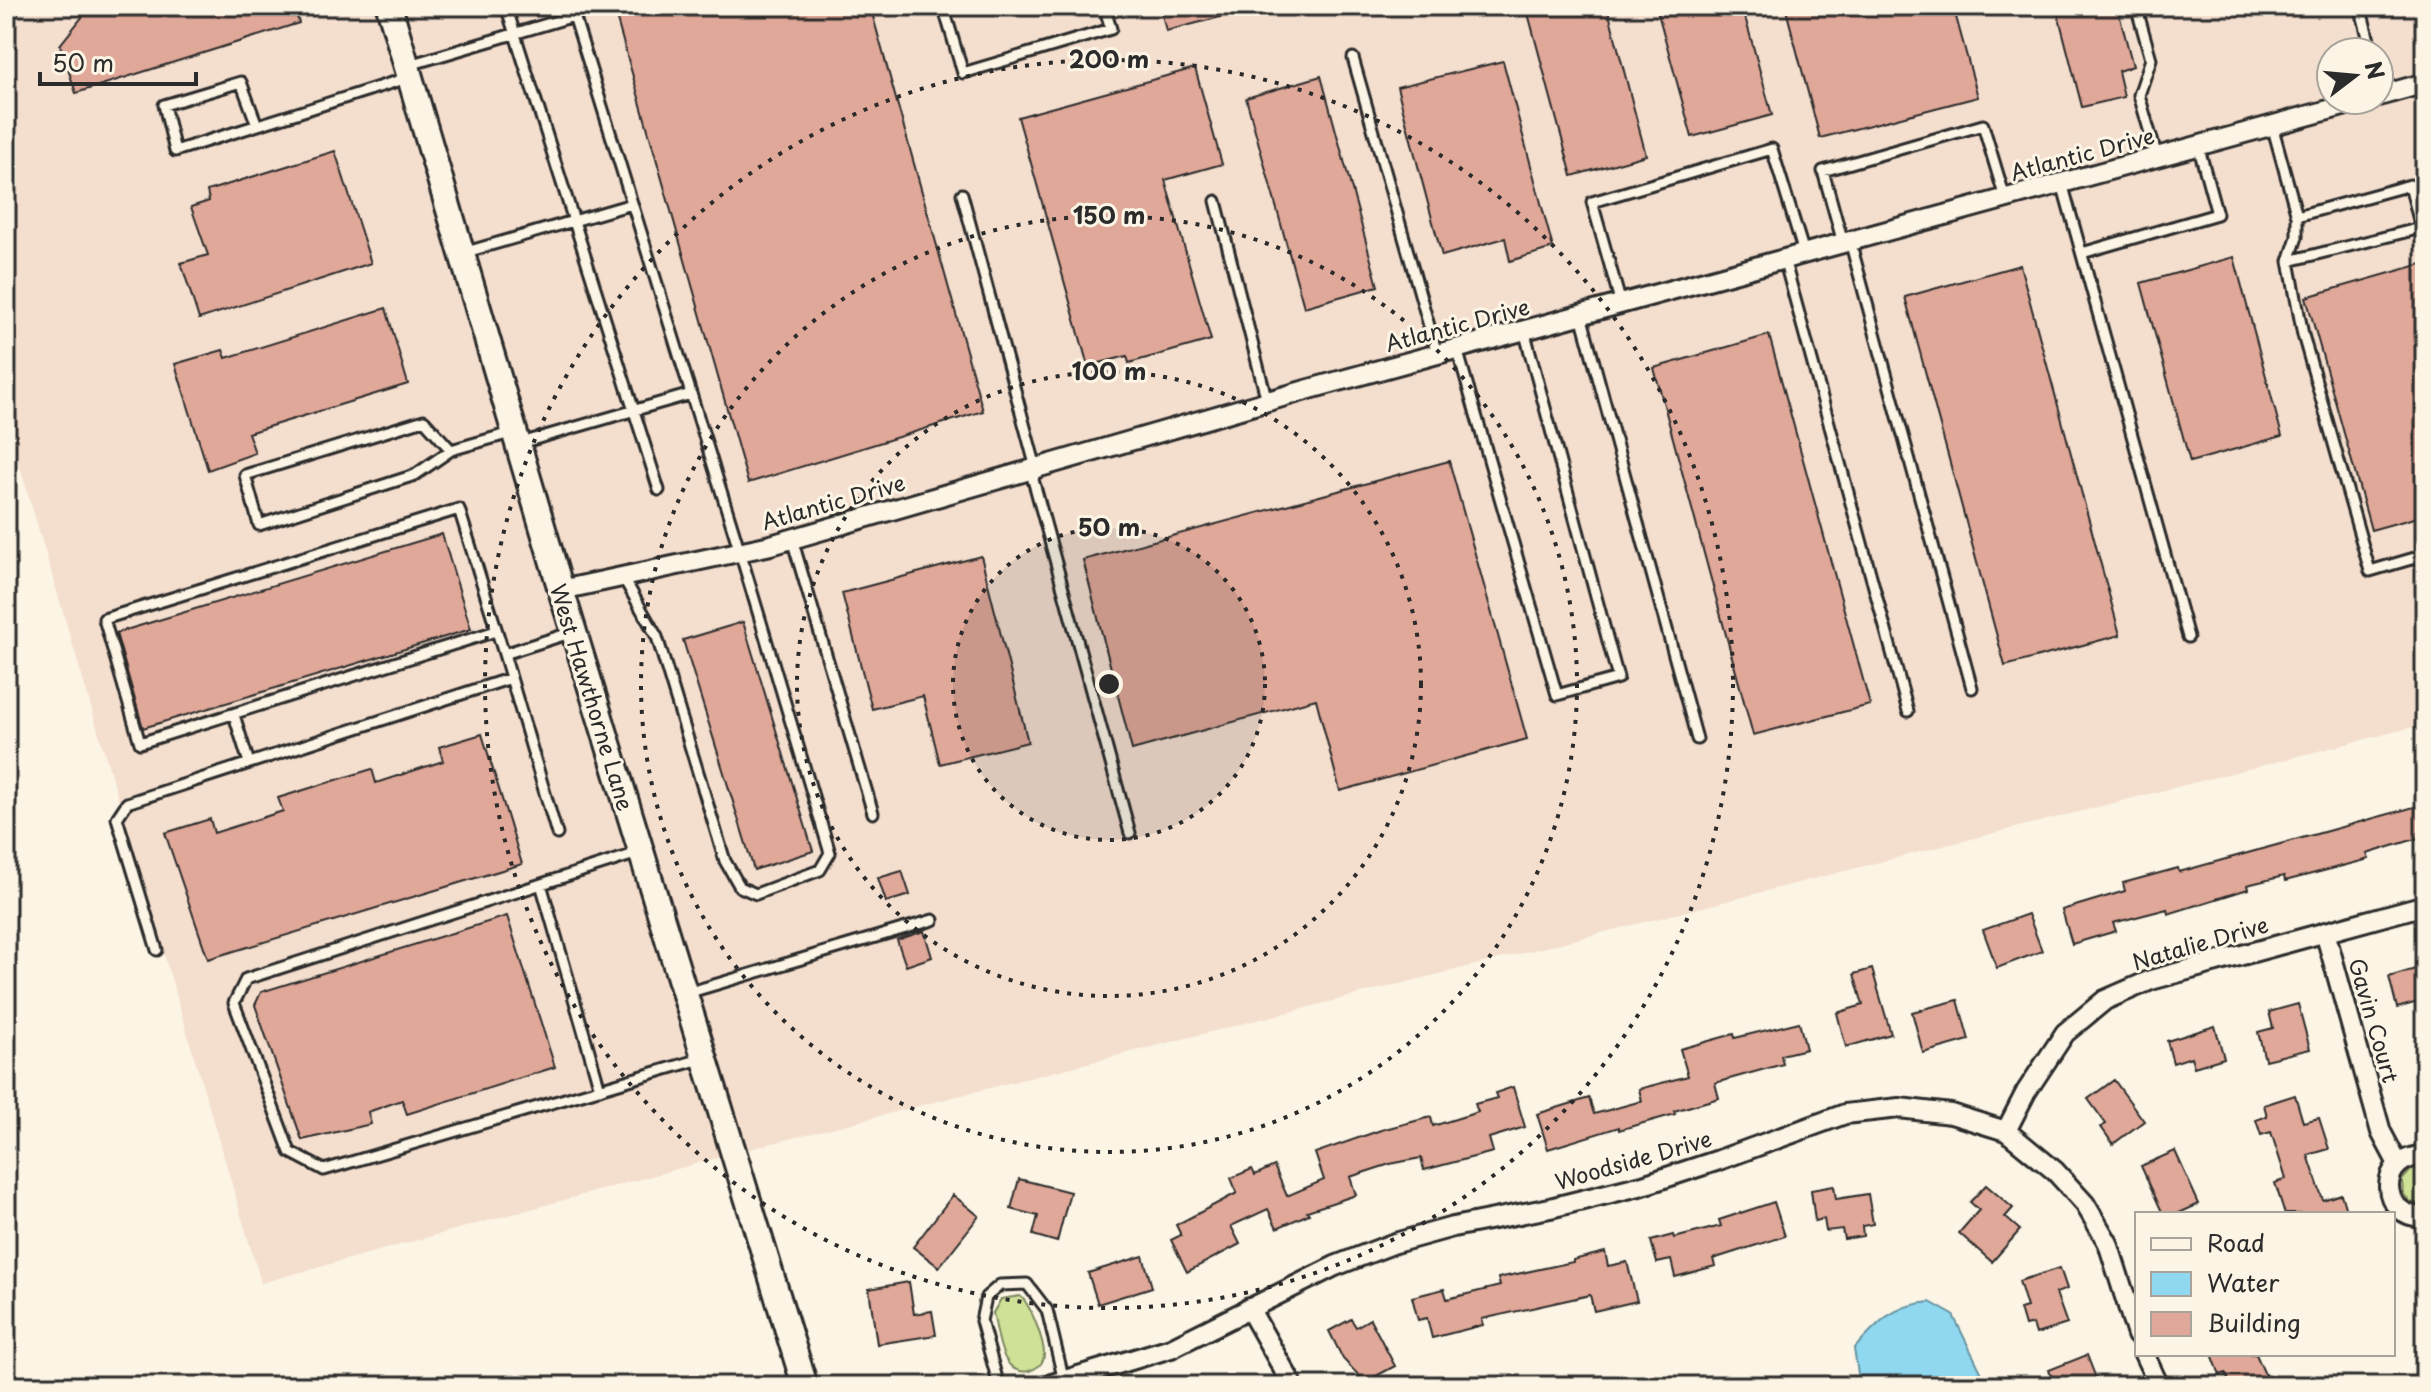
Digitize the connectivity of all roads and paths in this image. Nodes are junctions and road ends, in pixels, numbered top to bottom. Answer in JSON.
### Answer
{"nodes":[{"id":1,"x":389,"y":6,"type":"edge"},
{"id":2,"x":506,"y":6,"type":"edge"},
{"id":3,"x":952,"y":6,"type":"edge"},
{"id":4,"x":1104,"y":6,"type":"edge"},
{"id":5,"x":2136,"y":6,"type":"edge"},
{"id":6,"x":2360,"y":6,"type":"edge"},
{"id":7,"x":573,"y":11,"type":"edge"},
{"id":8,"x":515,"y":33,"type":"junction"},
{"id":9,"x":2368,"y":36,"type":"edge"},
{"id":10,"x":1353,"y":58,"type":"dead end"},
{"id":11,"x":408,"y":71,"type":"junction"},
{"id":12,"x":2425,"y":83,"type":"edge"},
{"id":13,"x":2395,"y":87,"type":"edge"},
{"id":14,"x":2315,"y":113,"type":"edge"},
{"id":15,"x":257,"y":125,"type":"junction"},
{"id":16,"x":2272,"y":125,"type":"junction"},
{"id":17,"x":2198,"y":145,"type":"junction"},
{"id":18,"x":2157,"y":157,"type":"junction"},
{"id":19,"x":2062,"y":183,"type":"junction"},
{"id":20,"x":962,"y":194,"type":"dead end"},
{"id":21,"x":2005,"y":198,"type":"junction"},
{"id":22,"x":1216,"y":201,"type":"dead end"},
{"id":23,"x":632,"y":204,"type":"junction"},
{"id":24,"x":2297,"y":216,"type":"junction"},
{"id":25,"x":574,"y":221,"type":"junction"},
{"id":26,"x":1846,"y":242,"type":"junction"},
{"id":27,"x":461,"y":253,"type":"junction"},
{"id":28,"x":1804,"y":253,"type":"junction"},
{"id":29,"x":2082,"y":253,"type":"junction"},
{"id":30,"x":1784,"y":259,"type":"junction"},
{"id":31,"x":2289,"y":261,"type":"junction"},
{"id":32,"x":1621,"y":304,"type":"junction"},
{"id":33,"x":1581,"y":315,"type":"junction"},
{"id":34,"x":1524,"y":330,"type":"junction"},
{"id":35,"x":1457,"y":349,"type":"junction"},
{"id":36,"x":1437,"y":354,"type":"junction"},
{"id":37,"x":691,"y":394,"type":"junction"},
{"id":38,"x":1267,"y":401,"type":"junction"},
{"id":39,"x":634,"y":410,"type":"junction"},
{"id":40,"x":516,"y":438,"type":"junction"},
{"id":41,"x":451,"y":450,"type":"junction"},
{"id":42,"x":1036,"y":468,"type":"junction"},
{"id":43,"x":659,"y":490,"type":"dead end"},
{"id":44,"x":792,"y":539,"type":"junction"},
{"id":45,"x":740,"y":552,"type":"junction"},
{"id":46,"x":2425,"y":555,"type":"edge"},
{"id":47,"x":623,"y":577,"type":"junction"},
{"id":48,"x":561,"y":590,"type":"junction"},
{"id":49,"x":496,"y":631,"type":"junction"},
{"id":50,"x":573,"y":632,"type":"junction"},
{"id":51,"x":2188,"y":637,"type":"dead end"},
{"id":52,"x":504,"y":654,"type":"junction"},
{"id":53,"x":511,"y":678,"type":"junction"},
{"id":54,"x":1972,"y":688,"type":"dead end"},
{"id":55,"x":1908,"y":711,"type":"dead end"},
{"id":56,"x":234,"y":715,"type":"junction"},
{"id":57,"x":1697,"y":739,"type":"dead end"},
{"id":58,"x":249,"y":763,"type":"junction"},
{"id":59,"x":873,"y":813,"type":"dead end"},
{"id":60,"x":1130,"y":833,"type":"dead end"},
{"id":61,"x":557,"y":834,"type":"dead end"},
{"id":62,"x":641,"y":852,"type":"junction"},
{"id":63,"x":541,"y":884,"type":"junction"},
{"id":64,"x":2425,"y":905,"type":"edge"},
{"id":65,"x":933,"y":920,"type":"dead end"},
{"id":66,"x":2325,"y":932,"type":"junction"},
{"id":67,"x":157,"y":950,"type":"dead end"},
{"id":68,"x":684,"y":993,"type":"junction"},
{"id":69,"x":704,"y":1058,"type":"junction"},
{"id":70,"x":600,"y":1089,"type":"junction"},
{"id":71,"x":2006,"y":1131,"type":"junction"},
{"id":72,"x":2425,"y":1156,"type":"edge"},
{"id":73,"x":2398,"y":1164,"type":"junction"},
{"id":74,"x":2425,"y":1217,"type":"edge"},
{"id":75,"x":1249,"y":1308,"type":"junction"},
{"id":76,"x":2135,"y":1328,"type":"edge"},
{"id":77,"x":2145,"y":1356,"type":"edge"},
{"id":78,"x":1064,"y":1381,"type":"junction"},
{"id":79,"x":805,"y":1386,"type":"edge"},
{"id":80,"x":999,"y":1386,"type":"edge"},
{"id":81,"x":1045,"y":1386,"type":"edge"},
{"id":82,"x":1293,"y":1386,"type":"edge"},
{"id":83,"x":2159,"y":1386,"type":"edge"}],
"edges":[{"from":1,"to":11,"type":"street","name":"West Hawthorne Lane"},
{"from":2,"to":8,"type":"lane"},
{"from":3,"to":4,"type":"lane"},
{"from":5,"to":18,"type":"lane"},
{"from":6,"to":9,"type":"lane"},
{"from":7,"to":8,"type":"lane"},
{"from":7,"to":23,"type":"lane"},
{"from":8,"to":11,"type":"lane"},
{"from":8,"to":25,"type":"lane"},
{"from":10,"to":36,"type":"lane"},
{"from":11,"to":15,"type":"lane"},
{"from":11,"to":27,"type":"street","name":"West Hawthorne Lane"},
{"from":12,"to":13,"type":"street"},
{"from":14,"to":16,"type":"street","name":"Atlantic Drive"},
{"from":15,"to":15,"type":"lane"},
{"from":16,"to":17,"type":"street","name":"Atlantic Drive"},
{"from":16,"to":24,"type":"lane"},
{"from":17,"to":18,"type":"street","name":"Atlantic Drive"},
{"from":17,"to":29,"type":"lane"},
{"from":18,"to":19,"type":"street","name":"Atlantic Drive"},
{"from":19,"to":21,"type":"street","name":"Atlantic Drive"},
{"from":19,"to":29,"type":"lane"},
{"from":20,"to":42,"type":"lane"},
{"from":21,"to":26,"type":"street","name":"Atlantic Drive"},
{"from":21,"to":26,"type":"lane"},
{"from":22,"to":38,"type":"lane"},
{"from":23,"to":25,"type":"lane"},
{"from":23,"to":37,"type":"lane"},
{"from":24,"to":31,"type":"lane"},
{"from":24,"to":31,"type":"lane"},
{"from":25,"to":27,"type":"lane"},
{"from":25,"to":39,"type":"lane"},
{"from":26,"to":28,"type":"street","name":"Atlantic Drive"},
{"from":26,"to":54,"type":"lane"},
{"from":27,"to":40,"type":"street","name":"West Hawthorne Lane"},
{"from":28,"to":30,"type":"street","name":"Atlantic Drive"},
{"from":28,"to":32,"type":"lane"},
{"from":29,"to":51,"type":"lane"},
{"from":30,"to":32,"type":"street","name":"Atlantic Drive"},
{"from":30,"to":55,"type":"lane"},
{"from":31,"to":46,"type":"lane"},
{"from":32,"to":33,"type":"street","name":"Atlantic Drive"},
{"from":33,"to":34,"type":"street","name":"Atlantic Drive"},
{"from":33,"to":57,"type":"lane"},
{"from":34,"to":35,"type":"street","name":"Atlantic Drive"},
{"from":34,"to":35,"type":"lane"},
{"from":35,"to":36,"type":"street","name":"Atlantic Drive"},
{"from":36,"to":38,"type":"street","name":"Atlantic Drive"},
{"from":37,"to":39,"type":"lane"},
{"from":37,"to":45,"type":"lane"},
{"from":38,"to":42,"type":"street","name":"Atlantic Drive"},
{"from":39,"to":40,"type":"lane"},
{"from":39,"to":43,"type":"lane"},
{"from":40,"to":41,"type":"lane"},
{"from":40,"to":48,"type":"street","name":"West Hawthorne Lane"},
{"from":41,"to":41,"type":"lane"},
{"from":42,"to":44,"type":"street","name":"Atlantic Drive"},
{"from":42,"to":60,"type":"lane"},
{"from":44,"to":45,"type":"street","name":"Atlantic Drive"},
{"from":44,"to":59,"type":"lane"},
{"from":45,"to":47,"type":"street","name":"Atlantic Drive"},
{"from":45,"to":47,"type":"lane"},
{"from":47,"to":48,"type":"street","name":"Atlantic Drive"},
{"from":48,"to":50,"type":"street","name":"West Hawthorne Lane"},
{"from":49,"to":52,"type":"lane"},
{"from":49,"to":56,"type":"lane"},
{"from":49,"to":56,"type":"lane"},
{"from":50,"to":52,"type":"lane"},
{"from":50,"to":62,"type":"street","name":"West Hawthorne Lane"},
{"from":52,"to":53,"type":"lane"},
{"from":53,"to":58,"type":"lane"},
{"from":53,"to":61,"type":"lane"},
{"from":56,"to":58,"type":"lane"},
{"from":58,"to":67,"type":"lane"},
{"from":62,"to":63,"type":"lane"},
{"from":62,"to":68,"type":"street","name":"West Hawthorne Lane"},
{"from":63,"to":70,"type":"lane"},
{"from":63,"to":70,"type":"lane"},
{"from":64,"to":66,"type":"street","name":"Natalie Drive"},
{"from":65,"to":68,"type":"lane"},
{"from":66,"to":71,"type":"street","name":"Natalie Drive"},
{"from":66,"to":73,"type":"street","name":"Gavin Court"},
{"from":68,"to":69,"type":"street","name":"West Hawthorne Lane"},
{"from":69,"to":70,"type":"lane"},
{"from":69,"to":79,"type":"street","name":"West Hawthorne Lane"},
{"from":71,"to":75,"type":"street","name":"Woodside Drive"},
{"from":71,"to":76,"type":"street","name":"Woodside Drive"},
{"from":72,"to":73,"type":"street"},
{"from":73,"to":74,"type":"street"},
{"from":75,"to":78,"type":"street","name":"Woodside Drive"},
{"from":75,"to":82,"type":"street"},
{"from":77,"to":83,"type":"street"},
{"from":78,"to":80,"type":"lane"},
{"from":78,"to":81,"type":"street","name":"Woodside Drive"}]}
